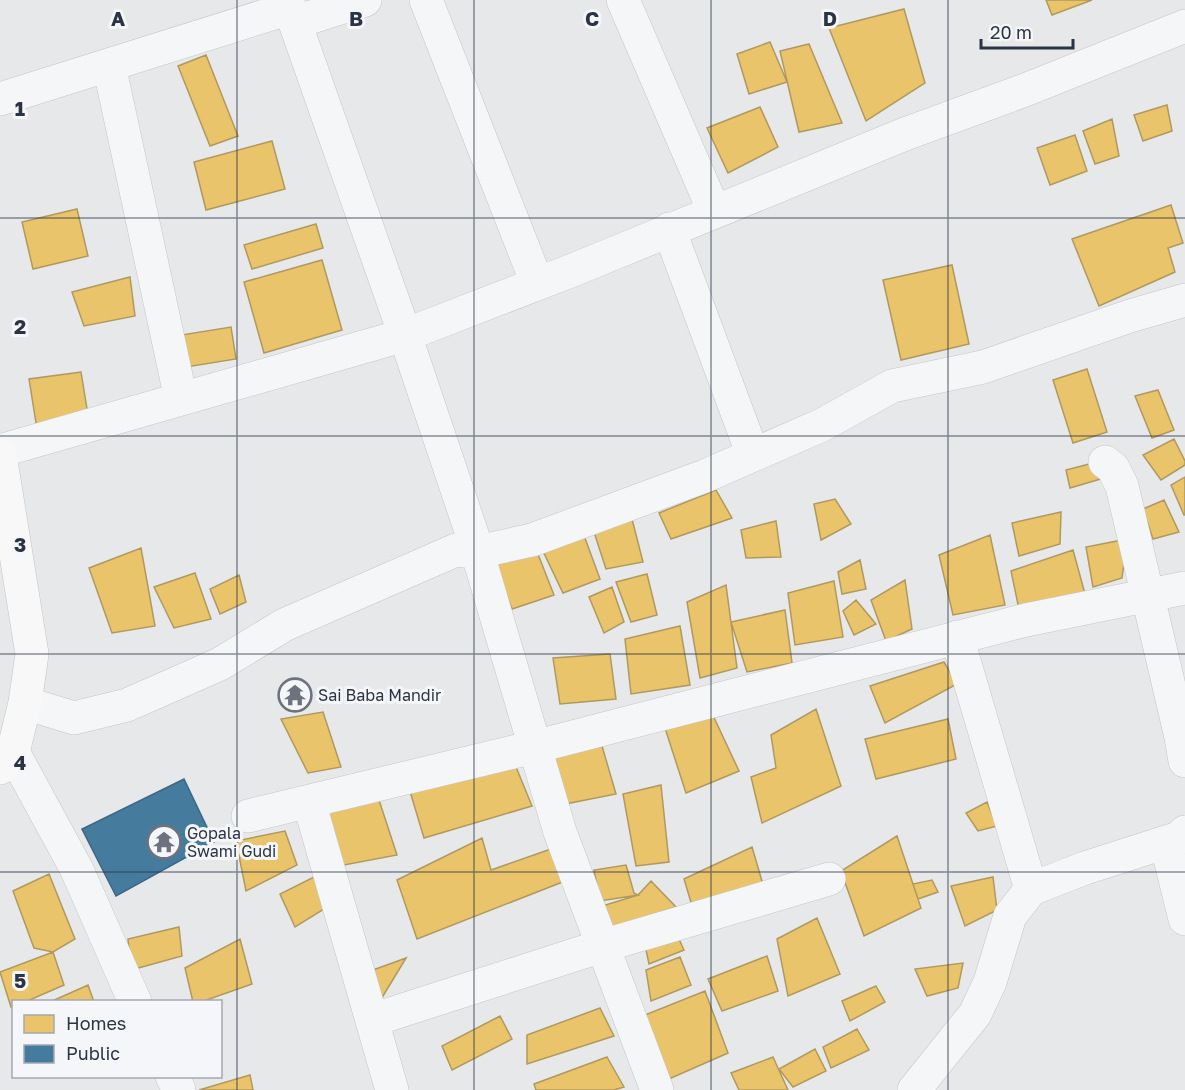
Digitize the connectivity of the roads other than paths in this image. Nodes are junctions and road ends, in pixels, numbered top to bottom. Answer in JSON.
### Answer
{"nodes":[{"id":1,"x":365,"y":0,"type":"edge"},
{"id":2,"x":426,"y":0,"type":"edge"},
{"id":3,"x":622,"y":0,"type":"edge"},
{"id":4,"x":1175,"y":0,"type":"edge"},
{"id":5,"x":291,"y":10,"type":"edge"},
{"id":6,"x":109,"y":65,"type":"junction"},
{"id":7,"x":0,"y":99,"type":"edge"},
{"id":8,"x":714,"y":211,"type":"junction"},
{"id":9,"x":669,"y":229,"type":"junction"},
{"id":10,"x":537,"y":283,"type":"junction"},
{"id":11,"x":1185,"y":300,"type":"edge"},
{"id":12,"x":405,"y":335,"type":"junction"},
{"id":13,"x":181,"y":399,"type":"junction"},
{"id":14,"x":0,"y":453,"type":"edge"},
{"id":15,"x":753,"y":455,"type":"junction"},
{"id":16,"x":1105,"y":462,"type":"dead end"},
{"id":17,"x":477,"y":552,"type":"junction"},
{"id":18,"x":1185,"y":588,"type":"edge"},
{"id":19,"x":1148,"y":596,"type":"junction"},
{"id":20,"x":957,"y":637,"type":"junction"},
{"id":21,"x":25,"y":704,"type":"junction"},
{"id":22,"x":1182,"y":725,"type":"edge"},
{"id":23,"x":534,"y":747,"type":"junction"},
{"id":24,"x":7,"y":760,"type":"edge"},
{"id":25,"x":1185,"y":761,"type":"edge"},
{"id":26,"x":309,"y":802,"type":"junction"},
{"id":27,"x":248,"y":816,"type":"dead end"},
{"id":28,"x":1175,"y":837,"type":"edge"},
{"id":29,"x":828,"y":879,"type":"dead end"},
{"id":30,"x":1031,"y":889,"type":"junction"},
{"id":31,"x":1185,"y":919,"type":"edge"},
{"id":32,"x":602,"y":946,"type":"junction"},
{"id":33,"x":134,"y":1000,"type":"edge"},
{"id":34,"x":372,"y":1020,"type":"junction"},
{"id":35,"x":392,"y":1090,"type":"edge"},
{"id":36,"x":657,"y":1090,"type":"edge"},
{"id":37,"x":914,"y":1090,"type":"edge"}],
"edges":[{"from":1,"to":5,"type":"street"},
{"from":2,"to":10,"type":"street"},
{"from":3,"to":8,"type":"street"},
{"from":4,"to":8,"type":"street"},
{"from":5,"to":6,"type":"street"},
{"from":5,"to":12,"type":"street"},
{"from":6,"to":7,"type":"street"},
{"from":6,"to":13,"type":"street"},
{"from":8,"to":9,"type":"street"},
{"from":9,"to":10,"type":"street"},
{"from":9,"to":15,"type":"street"},
{"from":10,"to":12,"type":"street"},
{"from":11,"to":15,"type":"street"},
{"from":12,"to":13,"type":"street"},
{"from":12,"to":17,"type":"street"},
{"from":13,"to":14,"type":"street"},
{"from":14,"to":21,"type":"main road"},
{"from":15,"to":17,"type":"street"},
{"from":16,"to":19,"type":"street"},
{"from":17,"to":21,"type":"street"},
{"from":17,"to":23,"type":"street"},
{"from":18,"to":19,"type":"street"},
{"from":19,"to":20,"type":"street"},
{"from":19,"to":22,"type":"street"},
{"from":20,"to":23,"type":"street"},
{"from":20,"to":30,"type":"street"},
{"from":21,"to":24,"type":"main road"},
{"from":22,"to":25,"type":"street"},
{"from":23,"to":26,"type":"street"},
{"from":23,"to":32,"type":"street"},
{"from":24,"to":33,"type":"street"},
{"from":26,"to":27,"type":"street"},
{"from":26,"to":34,"type":"street"},
{"from":28,"to":30,"type":"street"},
{"from":28,"to":31,"type":"street"},
{"from":29,"to":32,"type":"street"},
{"from":30,"to":37,"type":"street"},
{"from":32,"to":34,"type":"street"},
{"from":32,"to":36,"type":"street"},
{"from":34,"to":35,"type":"street"}]}
